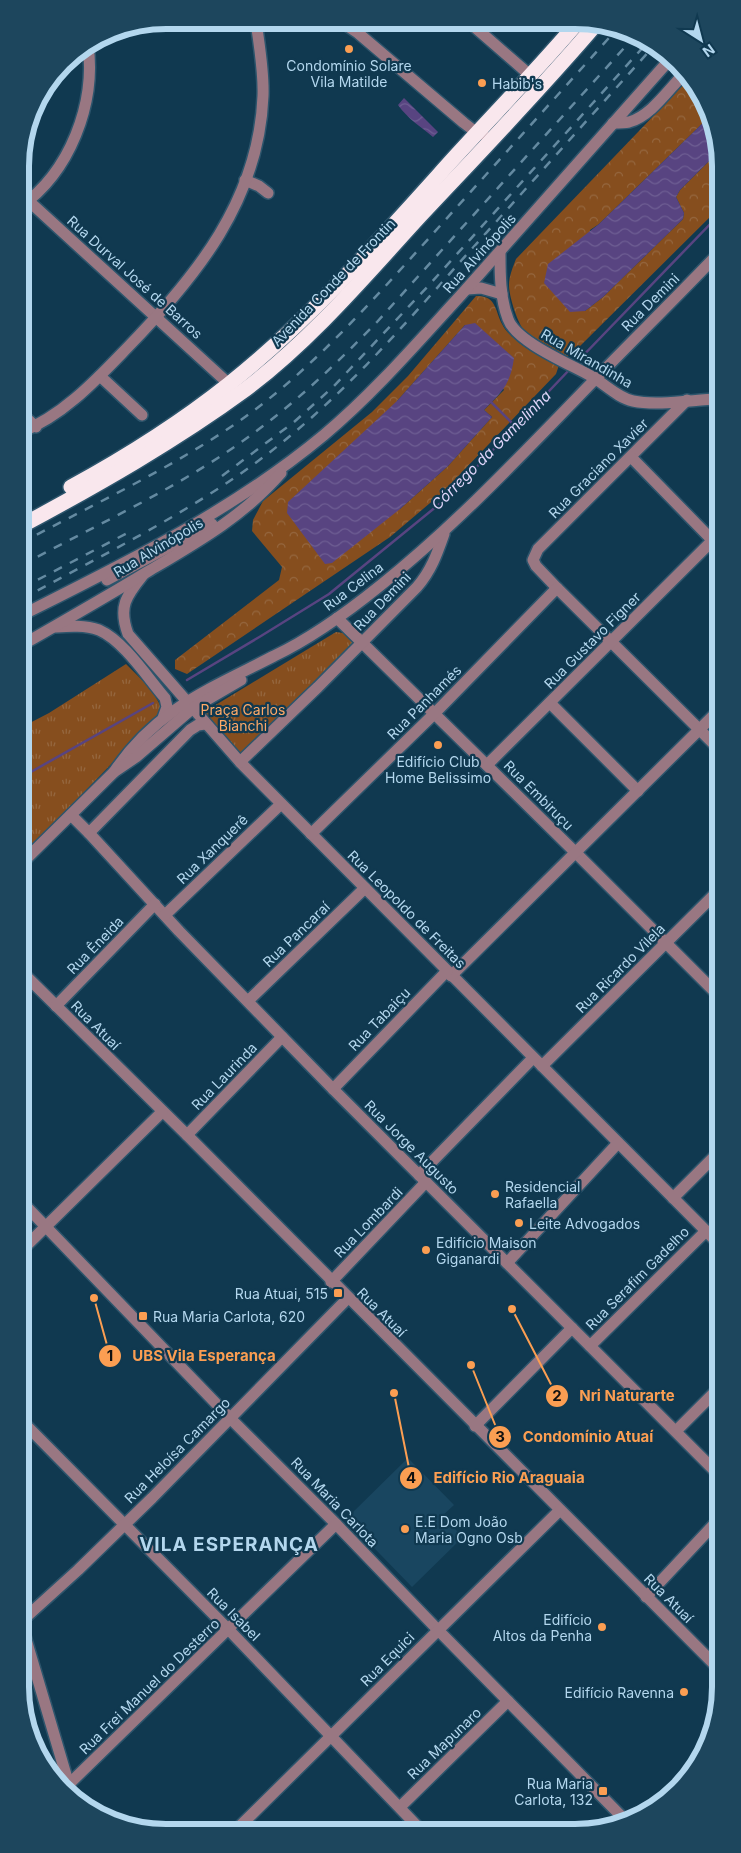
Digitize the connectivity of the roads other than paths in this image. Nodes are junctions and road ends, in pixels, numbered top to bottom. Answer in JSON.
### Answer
{"nodes":[{"id":1,"x":257,"y":29,"type":"edge"},
{"id":2,"x":352,"y":29,"type":"edge"},
{"id":3,"x":477,"y":29,"type":"edge"},
{"id":4,"x":572,"y":29,"type":"edge"},
{"id":5,"x":590,"y":30,"type":"edge"},
{"id":6,"x":89,"y":53,"type":"edge"},
{"id":7,"x":666,"y":63,"type":"edge"},
{"id":8,"x":531,"y":76,"type":"junction"},
{"id":9,"x":680,"y":77,"type":"edge"},
{"id":10,"x":613,"y":123,"type":"junction"},
{"id":11,"x":477,"y":133,"type":"junction"},
{"id":12,"x":494,"y":137,"type":"junction"},
{"id":13,"x":245,"y":180,"type":"junction"},
{"id":14,"x":268,"y":193,"type":"dead end"},
{"id":15,"x":29,"y":200,"type":"edge"},
{"id":16,"x":29,"y":207,"type":"edge"},
{"id":17,"x":500,"y":252,"type":"junction"},
{"id":18,"x":712,"y":260,"type":"edge"},
{"id":19,"x":467,"y":289,"type":"junction"},
{"id":20,"x":502,"y":294,"type":"junction"},
{"id":21,"x":157,"y":317,"type":"junction"},
{"id":22,"x":100,"y":376,"type":"junction"},
{"id":23,"x":596,"y":378,"type":"junction"},
{"id":24,"x":229,"y":384,"type":"junction"},
{"id":25,"x":712,"y":399,"type":"edge"},
{"id":26,"x":686,"y":400,"type":"junction"},
{"id":27,"x":142,"y":415,"type":"dead end"},
{"id":28,"x":29,"y":420,"type":"edge"},
{"id":29,"x":36,"y":426,"type":"junction"},
{"id":30,"x":29,"y":429,"type":"edge"},
{"id":31,"x":295,"y":456,"type":"junction"},
{"id":32,"x":631,"y":457,"type":"junction"},
{"id":33,"x":260,"y":495,"type":"junction"},
{"id":34,"x":29,"y":510,"type":"edge"},
{"id":35,"x":29,"y":522,"type":"edge"},
{"id":36,"x":444,"y":532,"type":"junction"},
{"id":37,"x":712,"y":536,"type":"edge"},
{"id":38,"x":712,"y":544,"type":"edge"},
{"id":39,"x":142,"y":575,"type":"junction"},
{"id":40,"x":557,"y":588,"type":"junction"},
{"id":41,"x":58,"y":597,"type":"junction"},
{"id":42,"x":29,"y":612,"type":"edge"},
{"id":43,"x":337,"y":618,"type":"junction"},
{"id":44,"x":54,"y":627,"type":"junction"},
{"id":45,"x":29,"y":641,"type":"edge"},
{"id":46,"x":611,"y":642,"type":"junction"},
{"id":47,"x":362,"y":643,"type":"junction"},
{"id":48,"x":550,"y":704,"type":"junction"},
{"id":49,"x":189,"y":705,"type":"junction"},
{"id":50,"x":435,"y":713,"type":"junction"},
{"id":51,"x":712,"y":717,"type":"edge"},
{"id":52,"x":163,"y":718,"type":"junction"},
{"id":53,"x":205,"y":724,"type":"junction"},
{"id":54,"x":700,"y":730,"type":"junction"},
{"id":55,"x":712,"y":742,"type":"edge"},
{"id":56,"x":240,"y":762,"type":"junction"},
{"id":57,"x":487,"y":765,"type":"junction"},
{"id":58,"x":114,"y":772,"type":"junction"},
{"id":59,"x":638,"y":791,"type":"junction"},
{"id":60,"x":280,"y":804,"type":"junction"},
{"id":61,"x":71,"y":815,"type":"junction"},
{"id":62,"x":89,"y":833,"type":"junction"},
{"id":63,"x":311,"y":834,"type":"junction"},
{"id":64,"x":576,"y":853,"type":"junction"},
{"id":65,"x":29,"y":857,"type":"edge"},
{"id":66,"x":365,"y":888,"type":"junction"},
{"id":67,"x":712,"y":897,"type":"edge"},
{"id":68,"x":155,"y":904,"type":"junction"},
{"id":69,"x":165,"y":915,"type":"junction"},
{"id":70,"x":667,"y":943,"type":"junction"},
{"id":71,"x":449,"y":973,"type":"junction"},
{"id":72,"x":29,"y":979,"type":"edge"},
{"id":73,"x":712,"y":989,"type":"edge"},
{"id":74,"x":248,"y":1001,"type":"junction"},
{"id":75,"x":56,"y":1006,"type":"junction"},
{"id":76,"x":282,"y":1037,"type":"junction"},
{"id":77,"x":533,"y":1058,"type":"junction"},
{"id":78,"x":542,"y":1066,"type":"junction"},
{"id":79,"x":333,"y":1089,"type":"junction"},
{"id":80,"x":162,"y":1112,"type":"junction"},
{"id":81,"x":187,"y":1135,"type":"junction"},
{"id":82,"x":618,"y":1144,"type":"junction"},
{"id":83,"x":712,"y":1160,"type":"edge"},
{"id":84,"x":423,"y":1179,"type":"junction"},
{"id":85,"x":672,"y":1198,"type":"junction"},
{"id":86,"x":29,"y":1209,"type":"edge"},
{"id":87,"x":46,"y":1226,"type":"junction"},
{"id":88,"x":706,"y":1231,"type":"junction"},
{"id":89,"x":712,"y":1237,"type":"edge"},
{"id":90,"x":29,"y":1243,"type":"edge"},
{"id":91,"x":507,"y":1263,"type":"junction"},
{"id":92,"x":331,"y":1282,"type":"junction"},
{"id":93,"x":348,"y":1298,"type":"junction"},
{"id":94,"x":572,"y":1328,"type":"junction"},
{"id":95,"x":590,"y":1346,"type":"junction"},
{"id":96,"x":712,"y":1395,"type":"edge"},
{"id":97,"x":230,"y":1418,"type":"junction"},
{"id":98,"x":475,"y":1426,"type":"junction"},
{"id":99,"x":29,"y":1427,"type":"edge"},
{"id":100,"x":676,"y":1431,"type":"junction"},
{"id":101,"x":712,"y":1468,"type":"edge"},
{"id":102,"x":560,"y":1510,"type":"junction"},
{"id":103,"x":336,"y":1524,"type":"junction"},
{"id":104,"x":124,"y":1525,"type":"junction"},
{"id":105,"x":712,"y":1527,"type":"edge"},
{"id":106,"x":646,"y":1597,"type":"junction"},
{"id":107,"x":29,"y":1614,"type":"edge"},
{"id":108,"x":229,"y":1630,"type":"junction"},
{"id":109,"x":438,"y":1630,"type":"junction"},
{"id":110,"x":29,"y":1651,"type":"edge"},
{"id":111,"x":712,"y":1663,"type":"edge"},
{"id":112,"x":508,"y":1701,"type":"junction"},
{"id":113,"x":331,"y":1737,"type":"junction"},
{"id":114,"x":64,"y":1779,"type":"edge"},
{"id":115,"x":71,"y":1785,"type":"edge"},
{"id":116,"x":400,"y":1807,"type":"junction"},
{"id":117,"x":621,"y":1816,"type":"edge"},
{"id":118,"x":242,"y":1824,"type":"edge"},
{"id":119,"x":415,"y":1824,"type":"edge"}],
"edges":[{"from":1,"to":13,"type":"street"},
{"from":2,"to":11,"type":"street"},
{"from":3,"to":8,"type":"street"},
{"from":4,"to":8,"type":"highway","name":"Avenida Conde de Frontin"},
{"from":5,"to":12,"type":"highway","name":"Avenida Conde de Frontin"},
{"from":6,"to":15,"type":"street"},
{"from":7,"to":10,"type":"street","name":"Rua Alvinópolis"},
{"from":8,"to":11,"type":"highway","name":"Avenida Conde de Frontin"},
{"from":9,"to":10,"type":"street"},
{"from":10,"to":17,"type":"street","name":"Rua Alvinópolis"},
{"from":11,"to":12,"type":"street"},
{"from":11,"to":24,"type":"highway","name":"Avenida Conde de Frontin"},
{"from":12,"to":35,"type":"highway","name":"Avenida Conde de Frontin"},
{"from":13,"to":14,"type":"street"},
{"from":13,"to":21,"type":"street"},
{"from":16,"to":21,"type":"street","name":"Rua Durval José de Barros"},
{"from":17,"to":19,"type":"street","name":"Rua Alvinópolis"},
{"from":17,"to":20,"type":"street","name":"Rua Mirandinha"},
{"from":18,"to":23,"type":"street","name":"Rua Demini"},
{"from":19,"to":20,"type":"street"},
{"from":19,"to":31,"type":"street","name":"Rua Alvinópolis"},
{"from":20,"to":23,"type":"street","name":"Rua Mirandinha"},
{"from":21,"to":22,"type":"street"},
{"from":21,"to":24,"type":"street","name":"Rua Durval José de Barros"},
{"from":22,"to":27,"type":"street"},
{"from":22,"to":29,"type":"street"},
{"from":23,"to":26,"type":"street","name":"Rua Mirandinha"},
{"from":23,"to":36,"type":"street","name":"Rua Demini"},
{"from":24,"to":34,"type":"highway","name":"Avenida Conde de Frontin"},
{"from":25,"to":26,"type":"street","name":"Rua Mirandinha"},
{"from":26,"to":32,"type":"street","name":"Rua Graciano Xavier"},
{"from":28,"to":29,"type":"street"},
{"from":29,"to":30,"type":"street"},
{"from":31,"to":33,"type":"street","name":"Rua Alvinópolis"},
{"from":31,"to":41,"type":"street","name":"Rua Alvinópolis"},
{"from":32,"to":37,"type":"street"},
{"from":32,"to":40,"type":"street","name":"Rua Graciano Xavier"},
{"from":33,"to":39,"type":"street","name":"Rua Alvinópolis"},
{"from":33,"to":41,"type":"street"},
{"from":36,"to":43,"type":"street","name":"Rua Celina"},
{"from":36,"to":47,"type":"street","name":"Rua Demini"},
{"from":38,"to":46,"type":"street","name":"Rua Gustavo Figner"},
{"from":39,"to":44,"type":"street","name":"Rua Alvinópolis"},
{"from":39,"to":49,"type":"street","name":"Rua Leopoldo de Freitas"},
{"from":40,"to":46,"type":"street"},
{"from":40,"to":50,"type":"street","name":"Rua Panhamés"},
{"from":41,"to":42,"type":"street","name":"Rua Alvinópolis"},
{"from":43,"to":47,"type":"street","name":"Rua Embiruçu"},
{"from":43,"to":49,"type":"street","name":"Rua Celina"},
{"from":44,"to":45,"type":"street","name":"Rua Alvinópolis"},
{"from":44,"to":52,"type":"street"},
{"from":46,"to":48,"type":"street","name":"Rua Gustavo Figner"},
{"from":46,"to":54,"type":"street"},
{"from":47,"to":50,"type":"street","name":"Rua Embiruçu"},
{"from":47,"to":56,"type":"street","name":"Rua Demini"},
{"from":48,"to":57,"type":"street","name":"Rua Gustavo Figner"},
{"from":48,"to":59,"type":"street"},
{"from":49,"to":52,"type":"street","name":"Rua Celina"},
{"from":49,"to":53,"type":"street","name":"Rua Leopoldo de Freitas"},
{"from":49,"to":58,"type":"street","name":"Rua Celina"},
{"from":50,"to":57,"type":"street","name":"Rua Embiruçu"},
{"from":50,"to":63,"type":"street","name":"Rua Panhamés"},
{"from":51,"to":54,"type":"street","name":"Rua Tabaiçu"},
{"from":52,"to":58,"type":"street","name":"Rua Celina"},
{"from":53,"to":56,"type":"street","name":"Rua Leopoldo de Freitas"},
{"from":53,"to":62,"type":"street"},
{"from":54,"to":55,"type":"street"},
{"from":54,"to":59,"type":"street","name":"Rua Tabaiçu"},
{"from":56,"to":60,"type":"street","name":"Rua Leopoldo de Freitas"},
{"from":57,"to":64,"type":"street","name":"Rua Embiruçu"},
{"from":58,"to":61,"type":"street","name":"Rua Celina"},
{"from":59,"to":64,"type":"street","name":"Rua Tabaiçu"},
{"from":60,"to":63,"type":"street","name":"Rua Leopoldo de Freitas"},
{"from":60,"to":69,"type":"street","name":"Rua Xanquerê"},
{"from":61,"to":62,"type":"street"},
{"from":61,"to":65,"type":"street","name":"Rua Celina"},
{"from":62,"to":68,"type":"street","name":"Rua Jorge Augusto"},
{"from":63,"to":66,"type":"street","name":"Rua Leopoldo de Freitas"},
{"from":64,"to":70,"type":"street","name":"Rua Embiruçu"},
{"from":64,"to":71,"type":"street","name":"Rua Tabaiçu"},
{"from":66,"to":71,"type":"street","name":"Rua Leopoldo de Freitas"},
{"from":66,"to":74,"type":"street","name":"Rua Pancaraí"},
{"from":67,"to":70,"type":"street","name":"Rua Ricardo Vilela"},
{"from":68,"to":69,"type":"street","name":"Rua Jorge Augusto"},
{"from":68,"to":75,"type":"street","name":"Rua Êneida"},
{"from":69,"to":74,"type":"street","name":"Rua Jorge Augusto"},
{"from":70,"to":73,"type":"street","name":"Rua Embiruçu"},
{"from":70,"to":78,"type":"street","name":"Rua Ricardo Vilela"},
{"from":71,"to":77,"type":"street","name":"Rua Leopoldo de Freitas"},
{"from":71,"to":79,"type":"street","name":"Rua Tabaiçu"},
{"from":72,"to":75,"type":"street","name":"Rua Atuaí"},
{"from":74,"to":76,"type":"street","name":"Rua Jorge Augusto"},
{"from":75,"to":80,"type":"street","name":"Rua Atuaí"},
{"from":76,"to":79,"type":"street","name":"Rua Jorge Augusto"},
{"from":76,"to":81,"type":"street","name":"Rua Laurinda"},
{"from":77,"to":78,"type":"street","name":"Rua Leopoldo de Freitas"},
{"from":77,"to":84,"type":"street","name":"Rua Lombardi"},
{"from":78,"to":82,"type":"street","name":"Rua Leopoldo de Freitas"},
{"from":79,"to":84,"type":"street","name":"Rua Jorge Augusto"},
{"from":80,"to":81,"type":"street","name":"Rua Atuaí"},
{"from":80,"to":87,"type":"street"},
{"from":81,"to":92,"type":"street","name":"Rua Atuaí"},
{"from":82,"to":85,"type":"street","name":"Rua Leopoldo de Freitas"},
{"from":82,"to":91,"type":"street"},
{"from":83,"to":85,"type":"street"},
{"from":84,"to":91,"type":"street","name":"Rua Jorge Augusto"},
{"from":84,"to":92,"type":"street","name":"Rua Lombardi"},
{"from":85,"to":88,"type":"street","name":"Rua Leopoldo de Freitas"},
{"from":86,"to":87,"type":"street","name":"Rua Maria Carlota"},
{"from":87,"to":90,"type":"street"},
{"from":87,"to":97,"type":"street","name":"Rua Maria Carlota"},
{"from":88,"to":89,"type":"street","name":"Rua Leopoldo de Freitas"},
{"from":88,"to":95,"type":"street","name":"Rua Serafim Gadelho"},
{"from":91,"to":94,"type":"street","name":"Rua Jorge Augusto"},
{"from":92,"to":93,"type":"street","name":"Rua Atuaí"},
{"from":93,"to":97,"type":"street","name":"Rua Heloísa Camargo"},
{"from":93,"to":98,"type":"street","name":"Rua Atuaí"},
{"from":94,"to":95,"type":"street","name":"Rua Jorge Augusto"},
{"from":94,"to":98,"type":"street"},
{"from":95,"to":100,"type":"street","name":"Rua Jorge Augusto"},
{"from":96,"to":100,"type":"street"},
{"from":97,"to":103,"type":"street","name":"Rua Maria Carlota"},
{"from":97,"to":104,"type":"street","name":"Rua Heloísa Camargo"},
{"from":98,"to":102,"type":"street","name":"Rua Atuaí"},
{"from":99,"to":104,"type":"street","name":"Rua Isabel"},
{"from":100,"to":101,"type":"street","name":"Rua Jorge Augusto"},
{"from":102,"to":106,"type":"street","name":"Rua Atuaí"},
{"from":102,"to":109,"type":"street","name":"Rua Equici"},
{"from":103,"to":108,"type":"street","name":"Rua Frei Manuel do Desterro"},
{"from":103,"to":109,"type":"street","name":"Rua Maria Carlota"},
{"from":104,"to":107,"type":"street","name":"Rua Heloísa Camargo"},
{"from":104,"to":108,"type":"street","name":"Rua Isabel"},
{"from":105,"to":106,"type":"street"},
{"from":106,"to":111,"type":"street","name":"Rua Atuaí"},
{"from":108,"to":113,"type":"street","name":"Rua Isabel"},
{"from":108,"to":115,"type":"street","name":"Rua Frei Manuel do Desterro"},
{"from":109,"to":112,"type":"street","name":"Rua Maria Carlota"},
{"from":109,"to":113,"type":"street","name":"Rua Equici"},
{"from":110,"to":114,"type":"street"},
{"from":112,"to":116,"type":"street","name":"Rua Mapunaro"},
{"from":112,"to":117,"type":"street","name":"Rua Maria Carlota"},
{"from":113,"to":116,"type":"street","name":"Rua Isabel"},
{"from":113,"to":118,"type":"street","name":"Rua Equici"},
{"from":116,"to":119,"type":"street","name":"Rua Isabel"}]}
